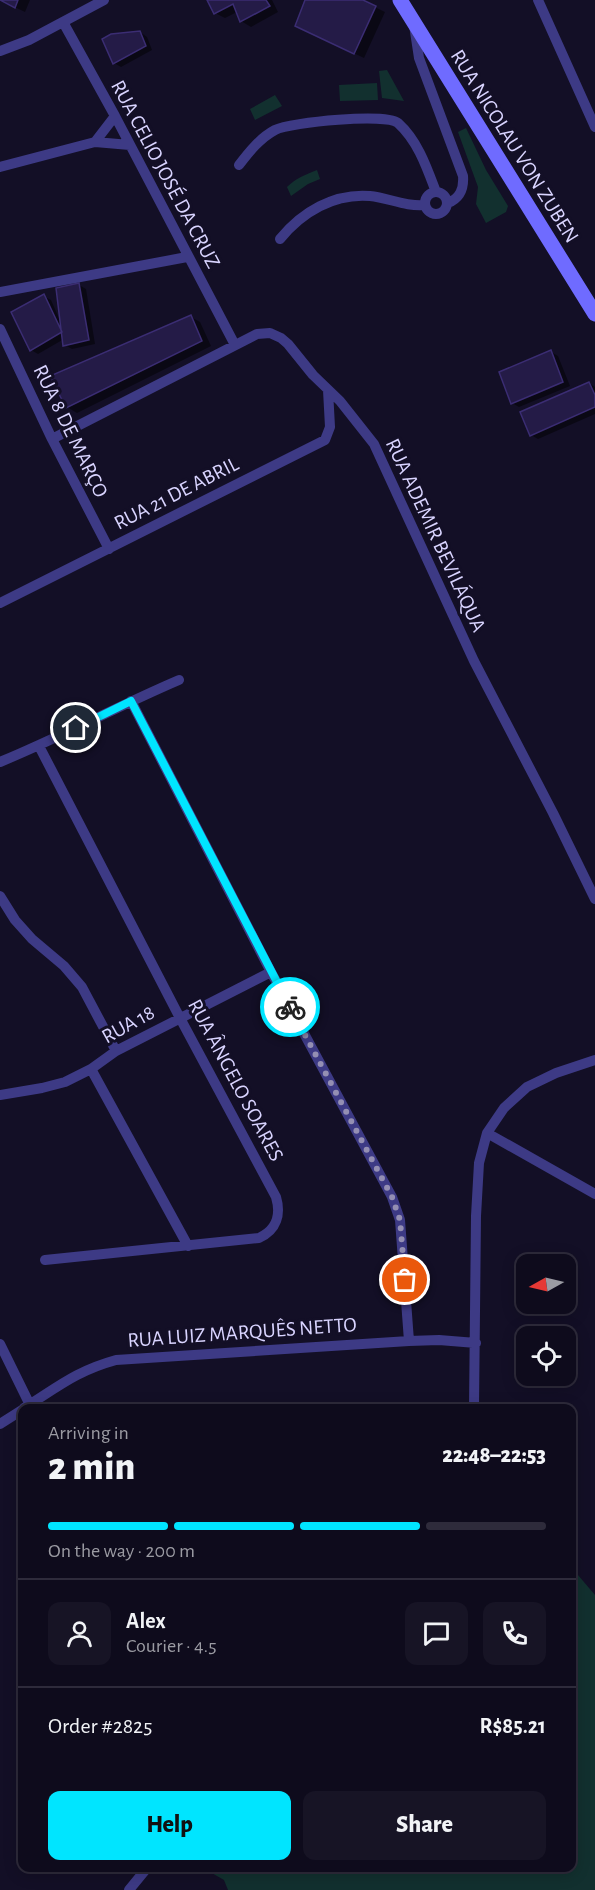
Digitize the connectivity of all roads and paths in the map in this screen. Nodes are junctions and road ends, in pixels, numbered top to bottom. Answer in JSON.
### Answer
{"nodes":[{"id":1,"x":104,"y":0,"type":"edge"},
{"id":2,"x":400,"y":0,"type":"edge"},
{"id":3,"x":538,"y":0,"type":"edge"},
{"id":4,"x":63,"y":22,"type":"junction"},
{"id":5,"x":414,"y":24,"type":"junction"},
{"id":6,"x":0,"y":51,"type":"edge"},
{"id":7,"x":115,"y":116,"type":"junction"},
{"id":8,"x":595,"y":126,"type":"edge"},
{"id":9,"x":95,"y":142,"type":"junction"},
{"id":10,"x":130,"y":145,"type":"junction"},
{"id":11,"x":238,"y":165,"type":"dead end"},
{"id":12,"x":0,"y":166,"type":"edge"},
{"id":13,"x":436,"y":192,"type":"junction"},
{"id":14,"x":448,"y":203,"type":"junction"},
{"id":15,"x":425,"y":205,"type":"junction"},
{"id":16,"x":280,"y":239,"type":"dead end"},
{"id":17,"x":187,"y":257,"type":"junction"},
{"id":18,"x":0,"y":292,"type":"edge"},
{"id":19,"x":593,"y":306,"type":"edge"},
{"id":20,"x":0,"y":329,"type":"edge"},
{"id":21,"x":235,"y":345,"type":"junction"},
{"id":22,"x":328,"y":390,"type":"junction"},
{"id":23,"x":52,"y":439,"type":"junction"},
{"id":24,"x":109,"y":549,"type":"junction"},
{"id":25,"x":0,"y":603,"type":"edge"},
{"id":26,"x":178,"y":681,"type":"dead end"},
{"id":27,"x":131,"y":701,"type":"junction"},
{"id":28,"x":39,"y":746,"type":"junction"},
{"id":29,"x":0,"y":762,"type":"edge"},
{"id":30,"x":0,"y":896,"type":"edge"},
{"id":31,"x":595,"y":899,"type":"edge"},
{"id":32,"x":271,"y":972,"type":"junction"},
{"id":33,"x":180,"y":1018,"type":"junction"},
{"id":34,"x":116,"y":1051,"type":"junction"},
{"id":35,"x":595,"y":1060,"type":"edge"},
{"id":36,"x":91,"y":1069,"type":"junction"},
{"id":37,"x":0,"y":1095,"type":"edge"},
{"id":38,"x":487,"y":1133,"type":"junction"},
{"id":39,"x":595,"y":1194,"type":"edge"},
{"id":40,"x":188,"y":1246,"type":"junction"},
{"id":41,"x":45,"y":1260,"type":"dead end"},
{"id":42,"x":409,"y":1341,"type":"junction"},
{"id":43,"x":476,"y":1343,"type":"junction"},
{"id":44,"x":0,"y":1344,"type":"edge"},
{"id":45,"x":24,"y":1404,"type":"edge"},
{"id":46,"x":32,"y":1404,"type":"edge"},
{"id":47,"x":474,"y":1404,"type":"edge"},
{"id":48,"x":18,"y":1413,"type":"edge"},
{"id":49,"x":0,"y":1424,"type":"edge"},
{"id":50,"x":144,"y":1872,"type":"edge"},
{"id":51,"x":129,"y":1890,"type":"edge"}],
"edges":[{"from":1,"to":4,"type":"street"},
{"from":2,"to":5,"type":"street","name":"RUA NICOLAU VON ZUBEN"},
{"from":3,"to":8,"type":"street"},
{"from":4,"to":6,"type":"street"},
{"from":4,"to":7,"type":"street","name":"RUA CELIO JOSÉ DA CRUZ"},
{"from":5,"to":14,"type":"street"},
{"from":5,"to":19,"type":"street","name":"RUA NICOLAU VON ZUBEN"},
{"from":7,"to":9,"type":"street"},
{"from":7,"to":10,"type":"street","name":"RUA CELIO JOSÉ DA CRUZ"},
{"from":9,"to":10,"type":"street"},
{"from":9,"to":12,"type":"street"},
{"from":10,"to":17,"type":"street","name":"RUA CELIO JOSÉ DA CRUZ"},
{"from":11,"to":13,"type":"street"},
{"from":13,"to":14,"type":"street"},
{"from":13,"to":15,"type":"street"},
{"from":14,"to":15,"type":"street"},
{"from":15,"to":16,"type":"street"},
{"from":17,"to":18,"type":"street"},
{"from":17,"to":21,"type":"street","name":"RUA CELIO JOSÉ DA CRUZ"},
{"from":20,"to":23,"type":"street","name":"RUA 8 DE MARÇO"},
{"from":21,"to":22,"type":"street","name":"RUA ADEMIR BEVILÁQUA"},
{"from":21,"to":23,"type":"street","name":"RUA ADEMIR BEVILÁQUA"},
{"from":22,"to":24,"type":"street","name":"RUA 21 DE ABRIL"},
{"from":22,"to":31,"type":"street","name":"RUA ADEMIR BEVILÁQUA"},
{"from":23,"to":24,"type":"street","name":"RUA 8 DE MARÇO"},
{"from":24,"to":25,"type":"street","name":"RUA 21 DE ABRIL"},
{"from":26,"to":27,"type":"street"},
{"from":27,"to":28,"type":"street"},
{"from":27,"to":32,"type":"street"},
{"from":28,"to":29,"type":"street"},
{"from":28,"to":33,"type":"street","name":"RUA ÂNGELO SOARES"},
{"from":30,"to":34,"type":"street"},
{"from":32,"to":33,"type":"street","name":"RUA 18"},
{"from":32,"to":42,"type":"street"},
{"from":33,"to":34,"type":"street","name":"RUA 18"},
{"from":33,"to":40,"type":"street","name":"RUA ÂNGELO SOARES"},
{"from":34,"to":36,"type":"street","name":"RUA 18"},
{"from":35,"to":38,"type":"street"},
{"from":36,"to":37,"type":"street","name":"RUA 18"},
{"from":36,"to":40,"type":"street"},
{"from":38,"to":39,"type":"street"},
{"from":38,"to":43,"type":"street"},
{"from":40,"to":41,"type":"street","name":"RUA ÂNGELO SOARES"},
{"from":42,"to":43,"type":"street","name":"RUA LUIZ MARQUÊS NETTO"},
{"from":42,"to":46,"type":"street","name":"RUA LUIZ MARQUÊS NETTO"},
{"from":43,"to":47,"type":"street"},
{"from":44,"to":45,"type":"street"},
{"from":48,"to":49,"type":"street","name":"RUA LUIZ MARQUÊS NETTO"},
{"from":50,"to":51,"type":"street"}]}
